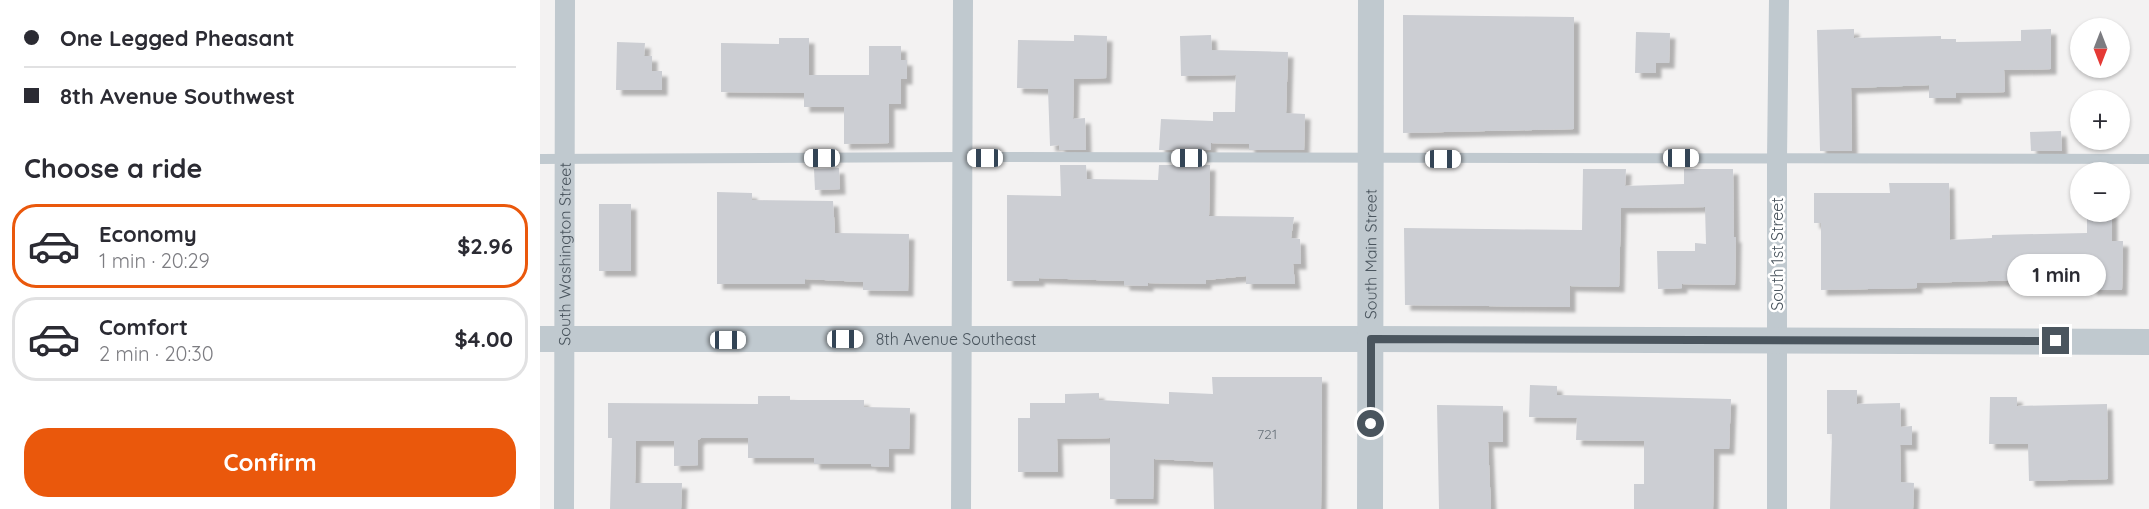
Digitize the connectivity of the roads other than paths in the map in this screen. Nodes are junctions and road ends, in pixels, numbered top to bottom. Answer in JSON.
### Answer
{"nodes":[{"id":1,"x":565,"y":0,"type":"edge"},
{"id":2,"x":963,"y":0,"type":"edge"},
{"id":3,"x":1371,"y":0,"type":"edge"},
{"id":4,"x":1779,"y":0,"type":"edge"},
{"id":5,"x":962,"y":158,"type":"junction"},
{"id":6,"x":1777,"y":158,"type":"junction"},
{"id":7,"x":540,"y":159,"type":"edge"},
{"id":8,"x":564,"y":159,"type":"junction"},
{"id":9,"x":1371,"y":159,"type":"junction"},
{"id":10,"x":2149,"y":159,"type":"edge"},
{"id":11,"x":962,"y":339,"type":"junction"},
{"id":12,"x":1371,"y":339,"type":"junction"},
{"id":13,"x":552,"y":340,"type":"edge"},
{"id":14,"x":1778,"y":340,"type":"junction"},
{"id":15,"x":2149,"y":342,"type":"edge"},
{"id":16,"x":564,"y":509,"type":"edge"},
{"id":17,"x":961,"y":509,"type":"edge"},
{"id":18,"x":1370,"y":509,"type":"edge"},
{"id":19,"x":1778,"y":509,"type":"edge"}],
"edges":[{"from":1,"to":8,"type":"street","name":"South Washington Street"},
{"from":2,"to":5,"type":"street"},
{"from":3,"to":9,"type":"street","name":"South Main Street"},
{"from":4,"to":6,"type":"street","name":"South 1st Street"},
{"from":5,"to":8,"type":"lane"},
{"from":5,"to":9,"type":"lane"},
{"from":5,"to":11,"type":"street"},
{"from":6,"to":9,"type":"lane"},
{"from":6,"to":10,"type":"lane"},
{"from":6,"to":14,"type":"street","name":"South 1st Street"},
{"from":7,"to":8,"type":"lane"},
{"from":8,"to":13,"type":"street","name":"South Washington Street"},
{"from":9,"to":12,"type":"street","name":"South Main Street"},
{"from":11,"to":12,"type":"street","name":"8th Avenue Southeast"},
{"from":11,"to":13,"type":"street","name":"8th Avenue Southeast"},
{"from":11,"to":17,"type":"street"},
{"from":12,"to":14,"type":"street","name":"8th Avenue Southeast"},
{"from":12,"to":18,"type":"street","name":"South Main Street"},
{"from":13,"to":16,"type":"street","name":"South Washington Street"},
{"from":14,"to":15,"type":"street","name":"8th Avenue Southeast"},
{"from":14,"to":19,"type":"street","name":"South 1st Street"}]}
